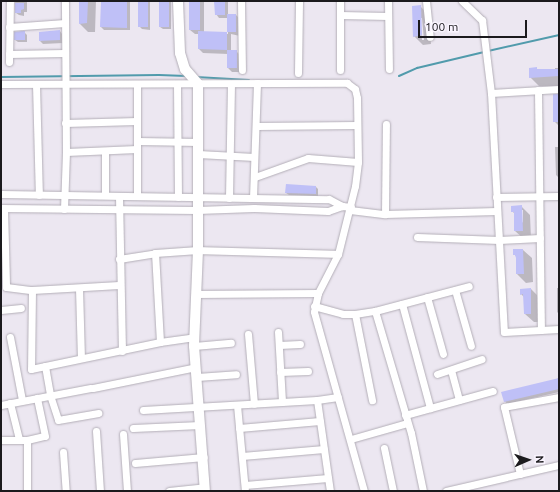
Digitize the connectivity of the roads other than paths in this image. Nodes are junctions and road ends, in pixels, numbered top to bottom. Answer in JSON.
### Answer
{"nodes":[{"id":1,"x":10,"y":1,"type":"edge"},
{"id":2,"x":65,"y":1,"type":"edge"},
{"id":3,"x":178,"y":1,"type":"edge"},
{"id":4,"x":241,"y":1,"type":"edge"},
{"id":5,"x":299,"y":1,"type":"edge"},
{"id":6,"x":340,"y":1,"type":"edge"},
{"id":7,"x":388,"y":1,"type":"edge"},
{"id":8,"x":426,"y":1,"type":"edge"},
{"id":9,"x":462,"y":1,"type":"edge"},
{"id":10,"x":340,"y":15,"type":"junction"},
{"id":11,"x":388,"y":16,"type":"junction"},
{"id":12,"x":64,"y":23,"type":"junction"},
{"id":13,"x":9,"y":27,"type":"junction"},
{"id":14,"x":430,"y":37,"type":"dead end"},
{"id":15,"x":64,"y":52,"type":"junction"},
{"id":16,"x":9,"y":54,"type":"junction"},
{"id":17,"x":9,"y":62,"type":"dead end"},
{"id":18,"x":242,"y":70,"type":"dead end"},
{"id":19,"x":340,"y":70,"type":"dead end"},
{"id":20,"x":389,"y":70,"type":"dead end"},
{"id":21,"x":298,"y":73,"type":"dead end"},
{"id":22,"x":65,"y":82,"type":"junction"},
{"id":23,"x":198,"y":82,"type":"junction"},
{"id":24,"x":257,"y":83,"type":"junction"},
{"id":25,"x":1,"y":84,"type":"edge"},
{"id":26,"x":36,"y":84,"type":"junction"},
{"id":27,"x":137,"y":84,"type":"junction"},
{"id":28,"x":176,"y":84,"type":"junction"},
{"id":29,"x":231,"y":84,"type":"junction"},
{"id":30,"x":559,"y":89,"type":"edge"},
{"id":31,"x":538,"y":90,"type":"junction"},
{"id":32,"x":490,"y":93,"type":"junction"},
{"id":33,"x":137,"y":121,"type":"junction"},
{"id":34,"x":65,"y":122,"type":"junction"},
{"id":35,"x":386,"y":124,"type":"dead end"},
{"id":36,"x":357,"y":125,"type":"junction"},
{"id":37,"x":257,"y":126,"type":"junction"},
{"id":38,"x":137,"y":141,"type":"junction"},
{"id":39,"x":177,"y":142,"type":"junction"},
{"id":40,"x":199,"y":142,"type":"junction"},
{"id":41,"x":137,"y":149,"type":"junction"},
{"id":42,"x":105,"y":151,"type":"junction"},
{"id":43,"x":66,"y":152,"type":"junction"},
{"id":44,"x":198,"y":154,"type":"junction"},
{"id":45,"x":230,"y":156,"type":"junction"},
{"id":46,"x":254,"y":158,"type":"junction"},
{"id":47,"x":358,"y":162,"type":"junction"},
{"id":48,"x":254,"y":177,"type":"junction"},
{"id":49,"x":1,"y":194,"type":"edge"},
{"id":50,"x":39,"y":194,"type":"junction"},
{"id":51,"x":64,"y":195,"type":"junction"},
{"id":52,"x":105,"y":196,"type":"junction"},
{"id":53,"x":118,"y":196,"type":"junction"},
{"id":54,"x":137,"y":196,"type":"junction"},
{"id":55,"x":540,"y":196,"type":"junction"},
{"id":56,"x":559,"y":196,"type":"edge"},
{"id":57,"x":178,"y":197,"type":"junction"},
{"id":58,"x":496,"y":197,"type":"junction"},
{"id":59,"x":198,"y":198,"type":"junction"},
{"id":60,"x":229,"y":198,"type":"junction"},
{"id":61,"x":253,"y":198,"type":"junction"},
{"id":62,"x":342,"y":206,"type":"junction"},
{"id":63,"x":3,"y":208,"type":"edge"},
{"id":64,"x":64,"y":209,"type":"junction"},
{"id":65,"x":118,"y":209,"type":"junction"},
{"id":66,"x":350,"y":209,"type":"junction"},
{"id":67,"x":197,"y":210,"type":"junction"},
{"id":68,"x":497,"y":211,"type":"junction"},
{"id":69,"x":386,"y":214,"type":"junction"},
{"id":70,"x":417,"y":237,"type":"dead end"},
{"id":71,"x":540,"y":238,"type":"junction"},
{"id":72,"x":498,"y":240,"type":"junction"},
{"id":73,"x":2,"y":243,"type":"edge"},
{"id":74,"x":198,"y":250,"type":"junction"},
{"id":75,"x":155,"y":253,"type":"junction"},
{"id":76,"x":338,"y":254,"type":"junction"},
{"id":77,"x":119,"y":259,"type":"junction"},
{"id":78,"x":119,"y":285,"type":"junction"},
{"id":79,"x":468,"y":286,"type":"dead end"},
{"id":80,"x":79,"y":288,"type":"junction"},
{"id":81,"x":32,"y":290,"type":"junction"},
{"id":82,"x":455,"y":290,"type":"junction"},
{"id":83,"x":318,"y":293,"type":"junction"},
{"id":84,"x":196,"y":294,"type":"junction"},
{"id":85,"x":427,"y":297,"type":"junction"},
{"id":86,"x":402,"y":304,"type":"junction"},
{"id":87,"x":314,"y":306,"type":"junction"},
{"id":88,"x":21,"y":308,"type":"dead end"},
{"id":89,"x":1,"y":310,"type":"edge"},
{"id":90,"x":375,"y":311,"type":"junction"},
{"id":91,"x":355,"y":314,"type":"junction"},
{"id":92,"x":559,"y":329,"type":"edge"},
{"id":93,"x":541,"y":330,"type":"junction"},
{"id":94,"x":278,"y":332,"type":"dead end"},
{"id":95,"x":248,"y":334,"type":"dead end"},
{"id":96,"x":10,"y":337,"type":"dead end"},
{"id":97,"x":195,"y":341,"type":"junction"},
{"id":98,"x":160,"y":342,"type":"junction"},
{"id":99,"x":231,"y":343,"type":"dead end"},
{"id":100,"x":300,"y":344,"type":"dead end"},
{"id":101,"x":278,"y":345,"type":"junction"},
{"id":102,"x":471,"y":346,"type":"dead end"},
{"id":103,"x":122,"y":351,"type":"junction"},
{"id":104,"x":443,"y":354,"type":"dead end"},
{"id":105,"x":81,"y":358,"type":"junction"},
{"id":106,"x":482,"y":359,"type":"dead end"},
{"id":107,"x":45,"y":366,"type":"junction"},
{"id":108,"x":452,"y":370,"type":"junction"},
{"id":109,"x":308,"y":371,"type":"dead end"},
{"id":110,"x":197,"y":372,"type":"junction"},
{"id":111,"x":280,"y":372,"type":"junction"},
{"id":112,"x":236,"y":374,"type":"dead end"},
{"id":113,"x":437,"y":374,"type":"dead end"},
{"id":114,"x":493,"y":391,"type":"dead end"},
{"id":115,"x":50,"y":395,"type":"junction"},
{"id":116,"x":338,"y":397,"type":"junction"},
{"id":117,"x":559,"y":397,"type":"edge"},
{"id":118,"x":37,"y":398,"type":"junction"},
{"id":119,"x":22,"y":400,"type":"junction"},
{"id":120,"x":317,"y":400,"type":"junction"},
{"id":121,"x":372,"y":400,"type":"dead end"},
{"id":122,"x":459,"y":400,"type":"junction"},
{"id":123,"x":282,"y":402,"type":"junction"},
{"id":124,"x":10,"y":403,"type":"junction"},
{"id":125,"x":1,"y":404,"type":"edge"},
{"id":126,"x":254,"y":404,"type":"junction"},
{"id":127,"x":237,"y":405,"type":"junction"},
{"id":128,"x":199,"y":408,"type":"junction"},
{"id":129,"x":430,"y":408,"type":"junction"},
{"id":130,"x":143,"y":410,"type":"dead end"},
{"id":131,"x":98,"y":413,"type":"dead end"},
{"id":132,"x":405,"y":414,"type":"junction"},
{"id":133,"x":320,"y":421,"type":"junction"},
{"id":134,"x":407,"y":422,"type":"junction"},
{"id":135,"x":200,"y":425,"type":"junction"},
{"id":136,"x":133,"y":428,"type":"dead end"},
{"id":137,"x":239,"y":428,"type":"junction"},
{"id":138,"x":96,"y":431,"type":"dead end"},
{"id":139,"x":123,"y":434,"type":"dead end"},
{"id":140,"x":351,"y":439,"type":"junction"},
{"id":141,"x":1,"y":440,"type":"edge"},
{"id":142,"x":19,"y":440,"type":"junction"},
{"id":143,"x":27,"y":440,"type":"junction"},
{"id":144,"x":384,"y":448,"type":"dead end"},
{"id":145,"x":324,"y":449,"type":"junction"},
{"id":146,"x":63,"y":452,"type":"dead end"},
{"id":147,"x":242,"y":456,"type":"junction"},
{"id":148,"x":204,"y":457,"type":"junction"},
{"id":149,"x":135,"y":464,"type":"dead end"},
{"id":150,"x":559,"y":465,"type":"edge"},
{"id":151,"x":520,"y":474,"type":"junction"},
{"id":152,"x":328,"y":478,"type":"junction"},
{"id":153,"x":245,"y":488,"type":"edge"},
{"id":154,"x":472,"y":488,"type":"edge"},
{"id":155,"x":205,"y":489,"type":"edge"},
{"id":156,"x":27,"y":491,"type":"edge"},
{"id":157,"x":66,"y":491,"type":"edge"},
{"id":158,"x":100,"y":491,"type":"edge"},
{"id":159,"x":127,"y":491,"type":"edge"},
{"id":160,"x":169,"y":491,"type":"edge"},
{"id":161,"x":330,"y":491,"type":"edge"},
{"id":162,"x":364,"y":491,"type":"edge"},
{"id":163,"x":394,"y":491,"type":"edge"},
{"id":164,"x":423,"y":491,"type":"edge"},
{"id":165,"x":446,"y":491,"type":"edge"}],
"edges":[{"from":1,"to":13,"type":"street"},
{"from":2,"to":12,"type":"street"},
{"from":3,"to":23,"type":"street"},
{"from":4,"to":18,"type":"street"},
{"from":5,"to":21,"type":"street"},
{"from":6,"to":10,"type":"street"},
{"from":7,"to":11,"type":"street"},
{"from":8,"to":14,"type":"street"},
{"from":9,"to":32,"type":"street"},
{"from":10,"to":11,"type":"street"},
{"from":10,"to":19,"type":"street"},
{"from":11,"to":20,"type":"street"},
{"from":12,"to":13,"type":"street"},
{"from":12,"to":15,"type":"street"},
{"from":13,"to":16,"type":"street"},
{"from":15,"to":16,"type":"street"},
{"from":15,"to":22,"type":"street"},
{"from":16,"to":17,"type":"street"},
{"from":22,"to":26,"type":"street"},
{"from":22,"to":27,"type":"street"},
{"from":22,"to":34,"type":"street"},
{"from":23,"to":28,"type":"street"},
{"from":23,"to":29,"type":"street"},
{"from":23,"to":40,"type":"street"},
{"from":24,"to":29,"type":"street"},
{"from":24,"to":36,"type":"street"},
{"from":24,"to":37,"type":"street"},
{"from":25,"to":26,"type":"street"},
{"from":26,"to":50,"type":"street"},
{"from":27,"to":28,"type":"street"},
{"from":27,"to":33,"type":"street"},
{"from":28,"to":39,"type":"street"},
{"from":29,"to":45,"type":"street"},
{"from":30,"to":31,"type":"street"},
{"from":31,"to":32,"type":"street"},
{"from":31,"to":55,"type":"street"},
{"from":32,"to":58,"type":"street"},
{"from":33,"to":34,"type":"street"},
{"from":33,"to":38,"type":"street"},
{"from":34,"to":43,"type":"street"},
{"from":35,"to":69,"type":"street"},
{"from":36,"to":37,"type":"street"},
{"from":36,"to":47,"type":"street"},
{"from":37,"to":46,"type":"street"},
{"from":38,"to":39,"type":"street"},
{"from":38,"to":41,"type":"street"},
{"from":39,"to":40,"type":"street"},
{"from":39,"to":57,"type":"street"},
{"from":40,"to":44,"type":"street"},
{"from":41,"to":42,"type":"street"},
{"from":41,"to":54,"type":"street"},
{"from":42,"to":43,"type":"street"},
{"from":42,"to":52,"type":"street"},
{"from":43,"to":51,"type":"street"},
{"from":44,"to":45,"type":"street"},
{"from":44,"to":59,"type":"street"},
{"from":45,"to":46,"type":"street"},
{"from":45,"to":60,"type":"street"},
{"from":46,"to":48,"type":"street"},
{"from":47,"to":48,"type":"street"},
{"from":47,"to":66,"type":"street"},
{"from":48,"to":61,"type":"street"},
{"from":49,"to":50,"type":"street"},
{"from":50,"to":51,"type":"street"},
{"from":51,"to":52,"type":"street"},
{"from":51,"to":64,"type":"street"},
{"from":52,"to":53,"type":"street"},
{"from":53,"to":54,"type":"street"},
{"from":53,"to":65,"type":"street"},
{"from":54,"to":57,"type":"street"},
{"from":55,"to":56,"type":"street"},
{"from":55,"to":58,"type":"street"},
{"from":55,"to":71,"type":"street"},
{"from":57,"to":59,"type":"street"},
{"from":58,"to":68,"type":"street"},
{"from":59,"to":60,"type":"street"},
{"from":59,"to":67,"type":"street"},
{"from":60,"to":61,"type":"street"},
{"from":61,"to":62,"type":"street"},
{"from":62,"to":66,"type":"street"},
{"from":62,"to":67,"type":"street"},
{"from":63,"to":64,"type":"street"},
{"from":63,"to":73,"type":"street"},
{"from":64,"to":65,"type":"street"},
{"from":65,"to":67,"type":"street"},
{"from":65,"to":77,"type":"street"},
{"from":66,"to":69,"type":"street"},
{"from":66,"to":76,"type":"street"},
{"from":67,"to":74,"type":"street"},
{"from":68,"to":69,"type":"street"},
{"from":68,"to":72,"type":"street"},
{"from":70,"to":72,"type":"street"},
{"from":71,"to":72,"type":"street"},
{"from":71,"to":93,"type":"street"},
{"from":72,"to":93,"type":"street"},
{"from":73,"to":81,"type":"street"},
{"from":74,"to":75,"type":"street"},
{"from":74,"to":76,"type":"street"},
{"from":74,"to":84,"type":"street"},
{"from":75,"to":77,"type":"street"},
{"from":75,"to":98,"type":"street"},
{"from":76,"to":83,"type":"street"},
{"from":77,"to":78,"type":"street"},
{"from":78,"to":80,"type":"street"},
{"from":78,"to":103,"type":"street"},
{"from":79,"to":82,"type":"street"},
{"from":80,"to":81,"type":"street"},
{"from":80,"to":105,"type":"street"},
{"from":81,"to":107,"type":"street"},
{"from":82,"to":85,"type":"street"},
{"from":82,"to":102,"type":"street"},
{"from":83,"to":84,"type":"street"},
{"from":83,"to":87,"type":"street"},
{"from":84,"to":97,"type":"street"},
{"from":85,"to":86,"type":"street"},
{"from":85,"to":104,"type":"street"},
{"from":86,"to":90,"type":"street"},
{"from":86,"to":129,"type":"street"},
{"from":87,"to":91,"type":"street"},
{"from":87,"to":116,"type":"street"},
{"from":88,"to":89,"type":"street"},
{"from":90,"to":91,"type":"street"},
{"from":90,"to":132,"type":"street"},
{"from":91,"to":121,"type":"street"},
{"from":92,"to":93,"type":"street"},
{"from":94,"to":101,"type":"street"},
{"from":95,"to":126,"type":"street"},
{"from":96,"to":119,"type":"street"},
{"from":97,"to":98,"type":"street"},
{"from":97,"to":99,"type":"street"},
{"from":97,"to":110,"type":"street"},
{"from":98,"to":103,"type":"street"},
{"from":100,"to":101,"type":"street"},
{"from":101,"to":111,"type":"street"},
{"from":103,"to":105,"type":"street"},
{"from":105,"to":107,"type":"street"},
{"from":106,"to":108,"type":"street"},
{"from":107,"to":115,"type":"street"},
{"from":108,"to":113,"type":"street"},
{"from":108,"to":122,"type":"street"},
{"from":109,"to":111,"type":"street"},
{"from":110,"to":112,"type":"street"},
{"from":110,"to":115,"type":"street"},
{"from":110,"to":128,"type":"street"},
{"from":111,"to":123,"type":"street"},
{"from":114,"to":122,"type":"street"},
{"from":115,"to":118,"type":"street"},
{"from":115,"to":131,"type":"street"},
{"from":116,"to":120,"type":"street"},
{"from":116,"to":140,"type":"street"},
{"from":117,"to":151,"type":"street"},
{"from":118,"to":119,"type":"street"},
{"from":118,"to":143,"type":"street"},
{"from":119,"to":124,"type":"street"},
{"from":120,"to":123,"type":"street"},
{"from":120,"to":133,"type":"street"},
{"from":122,"to":129,"type":"street"},
{"from":123,"to":126,"type":"street"},
{"from":124,"to":125,"type":"street"},
{"from":124,"to":142,"type":"street"},
{"from":126,"to":127,"type":"street"},
{"from":127,"to":128,"type":"street"},
{"from":127,"to":137,"type":"street"},
{"from":128,"to":130,"type":"street"},
{"from":128,"to":135,"type":"street"},
{"from":129,"to":132,"type":"street"},
{"from":132,"to":134,"type":"street"},
{"from":133,"to":137,"type":"street"},
{"from":133,"to":145,"type":"street"},
{"from":134,"to":140,"type":"street"},
{"from":134,"to":164,"type":"street"},
{"from":135,"to":136,"type":"street"},
{"from":135,"to":148,"type":"street"},
{"from":137,"to":147,"type":"street"},
{"from":138,"to":158,"type":"street"},
{"from":139,"to":159,"type":"street"},
{"from":140,"to":162,"type":"street"},
{"from":141,"to":142,"type":"street"},
{"from":142,"to":143,"type":"street"},
{"from":143,"to":156,"type":"street"},
{"from":144,"to":163,"type":"street"},
{"from":145,"to":147,"type":"street"},
{"from":145,"to":152,"type":"street"},
{"from":146,"to":157,"type":"street"},
{"from":147,"to":153,"type":"street"},
{"from":148,"to":149,"type":"street"},
{"from":148,"to":155,"type":"street"},
{"from":150,"to":151,"type":"street"},
{"from":151,"to":154,"type":"street"},
{"from":152,"to":153,"type":"street"},
{"from":152,"to":161,"type":"street"},
{"from":154,"to":165,"type":"street"},
{"from":155,"to":160,"type":"street"}]}
